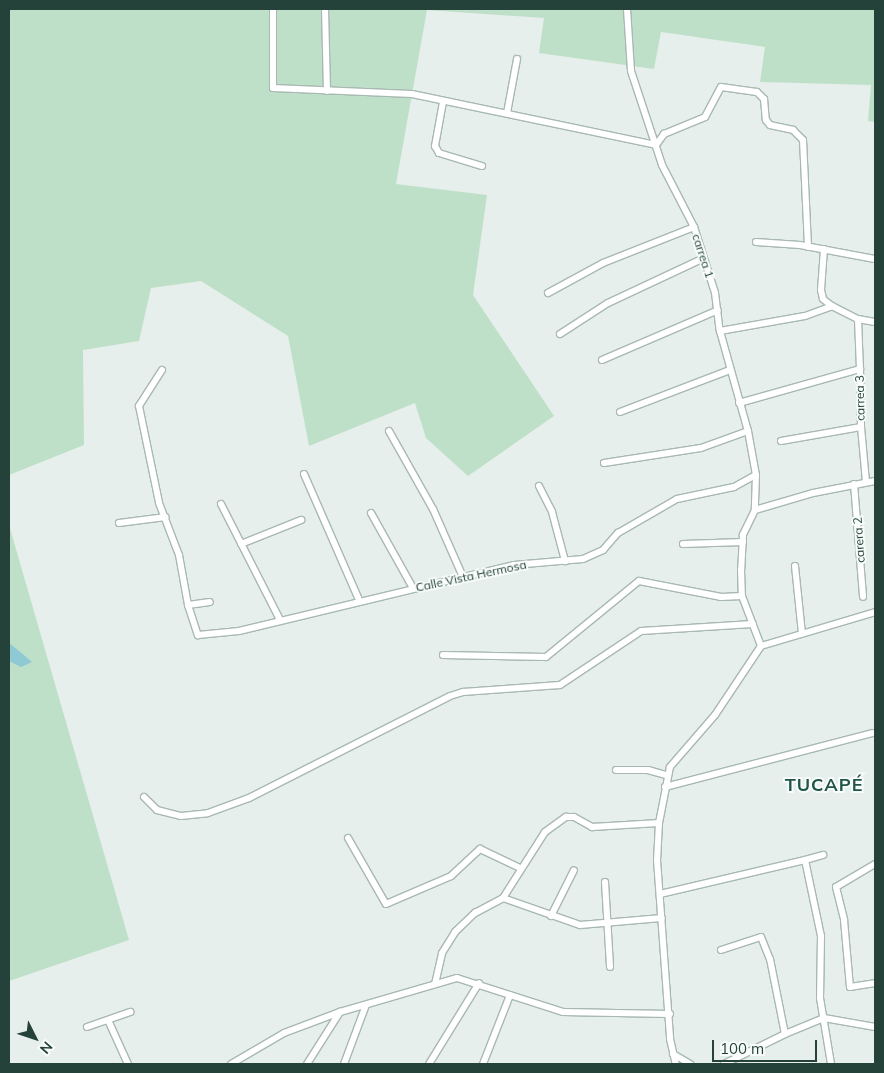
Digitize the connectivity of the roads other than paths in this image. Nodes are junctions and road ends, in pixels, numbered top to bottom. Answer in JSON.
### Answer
{"nodes":[{"id":1,"x":268,"y":9,"type":"edge"},
{"id":2,"x":273,"y":9,"type":"edge"},
{"id":3,"x":324,"y":9,"type":"edge"},
{"id":4,"x":627,"y":9,"type":"edge"},
{"id":5,"x":273,"y":32,"type":"junction"},
{"id":6,"x":516,"y":59,"type":"dead end"},
{"id":7,"x":328,"y":91,"type":"junction"},
{"id":8,"x":443,"y":102,"type":"junction"},
{"id":9,"x":507,"y":113,"type":"junction"},
{"id":10,"x":656,"y":145,"type":"junction"},
{"id":11,"x":482,"y":166,"type":"dead end"},
{"id":12,"x":694,"y":227,"type":"junction"},
{"id":13,"x":756,"y":242,"type":"dead end"},
{"id":14,"x":808,"y":246,"type":"junction"},
{"id":15,"x":824,"y":249,"type":"junction"},
{"id":16,"x":704,"y":258,"type":"junction"},
{"id":17,"x":875,"y":259,"type":"edge"},
{"id":18,"x":548,"y":293,"type":"dead end"},
{"id":19,"x":832,"y":306,"type":"junction"},
{"id":20,"x":718,"y":310,"type":"junction"},
{"id":21,"x":858,"y":319,"type":"junction"},
{"id":22,"x":875,"y":322,"type":"edge"},
{"id":23,"x":720,"y":331,"type":"junction"},
{"id":24,"x":560,"y":334,"type":"dead end"},
{"id":25,"x":602,"y":360,"type":"dead end"},
{"id":26,"x":860,"y":369,"type":"junction"},
{"id":27,"x":162,"y":370,"type":"dead end"},
{"id":28,"x":730,"y":370,"type":"junction"},
{"id":29,"x":739,"y":403,"type":"junction"},
{"id":30,"x":620,"y":412,"type":"dead end"},
{"id":31,"x":861,"y":427,"type":"junction"},
{"id":32,"x":388,"y":431,"type":"dead end"},
{"id":33,"x":748,"y":432,"type":"junction"},
{"id":34,"x":780,"y":441,"type":"dead end"},
{"id":35,"x":604,"y":462,"type":"dead end"},
{"id":36,"x":304,"y":474,"type":"dead end"},
{"id":37,"x":756,"y":476,"type":"junction"},
{"id":38,"x":875,"y":481,"type":"edge"},
{"id":39,"x":866,"y":482,"type":"junction"},
{"id":40,"x":854,"y":484,"type":"junction"},
{"id":41,"x":539,"y":486,"type":"dead end"},
{"id":42,"x":221,"y":504,"type":"dead end"},
{"id":43,"x":755,"y":510,"type":"junction"},
{"id":44,"x":371,"y":513,"type":"dead end"},
{"id":45,"x":166,"y":517,"type":"junction"},
{"id":46,"x":301,"y":520,"type":"dead end"},
{"id":47,"x":120,"y":523,"type":"dead end"},
{"id":48,"x":742,"y":542,"type":"junction"},
{"id":49,"x":241,"y":544,"type":"junction"},
{"id":50,"x":682,"y":544,"type":"dead end"},
{"id":51,"x":565,"y":561,"type":"junction"},
{"id":52,"x":795,"y":566,"type":"dead end"},
{"id":53,"x":463,"y":577,"type":"junction"},
{"id":54,"x":413,"y":588,"type":"junction"},
{"id":55,"x":742,"y":596,"type":"junction"},
{"id":56,"x":863,"y":597,"type":"dead end"},
{"id":57,"x":359,"y":600,"type":"junction"},
{"id":58,"x":210,"y":602,"type":"dead end"},
{"id":59,"x":188,"y":605,"type":"junction"},
{"id":60,"x":875,"y":612,"type":"edge"},
{"id":61,"x":280,"y":620,"type":"junction"},
{"id":62,"x":753,"y":624,"type":"junction"},
{"id":63,"x":802,"y":634,"type":"junction"},
{"id":64,"x":761,"y":646,"type":"junction"},
{"id":65,"x":443,"y":655,"type":"dead end"},
{"id":66,"x":872,"y":733,"type":"dead end"},
{"id":67,"x":616,"y":770,"type":"dead end"},
{"id":68,"x":666,"y":775,"type":"junction"},
{"id":69,"x":665,"y":786,"type":"junction"},
{"id":70,"x":144,"y":797,"type":"dead end"},
{"id":71,"x":659,"y":823,"type":"junction"},
{"id":72,"x":348,"y":838,"type":"dead end"},
{"id":73,"x":823,"y":855,"type":"dead end"},
{"id":74,"x":805,"y":860,"type":"junction"},
{"id":75,"x":875,"y":864,"type":"edge"},
{"id":76,"x":520,"y":868,"type":"junction"},
{"id":77,"x":574,"y":870,"type":"dead end"},
{"id":78,"x":605,"y":882,"type":"dead end"},
{"id":79,"x":660,"y":894,"type":"junction"},
{"id":80,"x":503,"y":898,"type":"junction"},
{"id":81,"x":551,"y":916,"type":"junction"},
{"id":82,"x":662,"y":918,"type":"junction"},
{"id":83,"x":608,"y":925,"type":"junction"},
{"id":84,"x":721,"y":950,"type":"dead end"},
{"id":85,"x":610,"y":967,"type":"dead end"},
{"id":86,"x":875,"y":983,"type":"edge"},
{"id":87,"x":435,"y":984,"type":"junction"},
{"id":88,"x":479,"y":984,"type":"junction"},
{"id":89,"x":510,"y":994,"type":"junction"},
{"id":90,"x":366,"y":1005,"type":"junction"},
{"id":91,"x":130,"y":1012,"type":"dead end"},
{"id":92,"x":340,"y":1012,"type":"junction"},
{"id":93,"x":670,"y":1014,"type":"junction"},
{"id":94,"x":824,"y":1018,"type":"junction"},
{"id":95,"x":108,"y":1020,"type":"junction"},
{"id":96,"x":87,"y":1027,"type":"dead end"},
{"id":97,"x":875,"y":1027,"type":"edge"},
{"id":98,"x":784,"y":1034,"type":"junction"},
{"id":99,"x":672,"y":1053,"type":"junction"},
{"id":100,"x":128,"y":1064,"type":"edge"},
{"id":101,"x":231,"y":1064,"type":"edge"},
{"id":102,"x":307,"y":1064,"type":"edge"},
{"id":103,"x":344,"y":1064,"type":"edge"},
{"id":104,"x":429,"y":1064,"type":"edge"},
{"id":105,"x":482,"y":1064,"type":"edge"},
{"id":106,"x":676,"y":1064,"type":"edge"},
{"id":107,"x":690,"y":1064,"type":"edge"},
{"id":108,"x":724,"y":1064,"type":"edge"},
{"id":109,"x":831,"y":1064,"type":"edge"}],
"edges":[{"from":1,"to":5,"type":"street"},
{"from":2,"to":5,"type":"street"},
{"from":3,"to":7,"type":"street"},
{"from":4,"to":10,"type":"street","name":"carrea 1"},
{"from":5,"to":7,"type":"street"},
{"from":6,"to":9,"type":"street"},
{"from":7,"to":8,"type":"street"},
{"from":8,"to":9,"type":"street"},
{"from":8,"to":11,"type":"street"},
{"from":9,"to":10,"type":"street"},
{"from":10,"to":12,"type":"street","name":"carrea 1"},
{"from":10,"to":14,"type":"street"},
{"from":12,"to":16,"type":"street","name":"carrea 1"},
{"from":12,"to":18,"type":"street"},
{"from":13,"to":14,"type":"street"},
{"from":14,"to":15,"type":"street"},
{"from":15,"to":17,"type":"street"},
{"from":15,"to":19,"type":"street"},
{"from":16,"to":20,"type":"street","name":"carrea 1"},
{"from":16,"to":24,"type":"street"},
{"from":19,"to":21,"type":"street"},
{"from":19,"to":23,"type":"street"},
{"from":20,"to":23,"type":"street","name":"carrea 1"},
{"from":20,"to":25,"type":"street"},
{"from":21,"to":22,"type":"street"},
{"from":21,"to":26,"type":"street","name":"carrea 3"},
{"from":23,"to":28,"type":"street","name":"carrea 1"},
{"from":26,"to":29,"type":"street"},
{"from":26,"to":31,"type":"street","name":"carrea 3"},
{"from":27,"to":45,"type":"street"},
{"from":28,"to":29,"type":"street","name":"carrea 1"},
{"from":28,"to":30,"type":"street"},
{"from":29,"to":33,"type":"street","name":"carrea 1"},
{"from":31,"to":34,"type":"street"},
{"from":31,"to":39,"type":"street","name":"carrea 3"},
{"from":32,"to":53,"type":"street"},
{"from":33,"to":35,"type":"street"},
{"from":33,"to":37,"type":"street","name":"carrea 1"},
{"from":36,"to":57,"type":"street"},
{"from":37,"to":43,"type":"street","name":"carrea 1"},
{"from":37,"to":51,"type":"street","name":"Calle Vista Hermosa"},
{"from":38,"to":39,"type":"street"},
{"from":39,"to":40,"type":"street"},
{"from":40,"to":43,"type":"street"},
{"from":40,"to":56,"type":"street","name":"carera 2"},
{"from":41,"to":51,"type":"street"},
{"from":42,"to":49,"type":"street"},
{"from":43,"to":48,"type":"street"},
{"from":44,"to":54,"type":"street"},
{"from":45,"to":47,"type":"street"},
{"from":45,"to":59,"type":"street"},
{"from":46,"to":49,"type":"street"},
{"from":48,"to":50,"type":"street"},
{"from":48,"to":55,"type":"street"},
{"from":49,"to":61,"type":"street"},
{"from":51,"to":53,"type":"street","name":"Calle Vista Hermosa"},
{"from":52,"to":63,"type":"street"},
{"from":53,"to":54,"type":"street","name":"Calle Vista Hermosa"},
{"from":54,"to":57,"type":"street","name":"Calle Vista Hermosa"},
{"from":55,"to":62,"type":"street"},
{"from":55,"to":65,"type":"street"},
{"from":57,"to":61,"type":"street","name":"Calle Vista Hermosa"},
{"from":58,"to":59,"type":"street"},
{"from":59,"to":61,"type":"street","name":"Calle Vista Hermosa"},
{"from":60,"to":63,"type":"street"},
{"from":62,"to":64,"type":"street"},
{"from":62,"to":70,"type":"street"},
{"from":63,"to":64,"type":"street"},
{"from":64,"to":68,"type":"street"},
{"from":66,"to":69,"type":"street"},
{"from":67,"to":68,"type":"street"},
{"from":68,"to":69,"type":"street"},
{"from":69,"to":71,"type":"street"},
{"from":71,"to":76,"type":"street"},
{"from":71,"to":79,"type":"street"},
{"from":72,"to":76,"type":"street"},
{"from":73,"to":74,"type":"street"},
{"from":74,"to":79,"type":"street"},
{"from":74,"to":94,"type":"street"},
{"from":75,"to":86,"type":"street"},
{"from":76,"to":80,"type":"street"},
{"from":77,"to":81,"type":"street"},
{"from":78,"to":83,"type":"street"},
{"from":79,"to":82,"type":"street"},
{"from":80,"to":81,"type":"street"},
{"from":80,"to":87,"type":"street"},
{"from":81,"to":83,"type":"street"},
{"from":82,"to":83,"type":"street"},
{"from":82,"to":93,"type":"street"},
{"from":83,"to":85,"type":"street"},
{"from":84,"to":98,"type":"street"},
{"from":87,"to":88,"type":"street"},
{"from":87,"to":90,"type":"street"},
{"from":88,"to":89,"type":"street"},
{"from":88,"to":104,"type":"street"},
{"from":89,"to":93,"type":"street"},
{"from":89,"to":105,"type":"street"},
{"from":90,"to":92,"type":"street"},
{"from":90,"to":103,"type":"street"},
{"from":91,"to":95,"type":"street"},
{"from":92,"to":101,"type":"street"},
{"from":92,"to":102,"type":"street"},
{"from":93,"to":99,"type":"street"},
{"from":94,"to":97,"type":"street"},
{"from":94,"to":98,"type":"street"},
{"from":94,"to":109,"type":"street"},
{"from":95,"to":96,"type":"street"},
{"from":95,"to":100,"type":"street"},
{"from":98,"to":108,"type":"street"},
{"from":99,"to":106,"type":"street"},
{"from":99,"to":107,"type":"street"}]}
